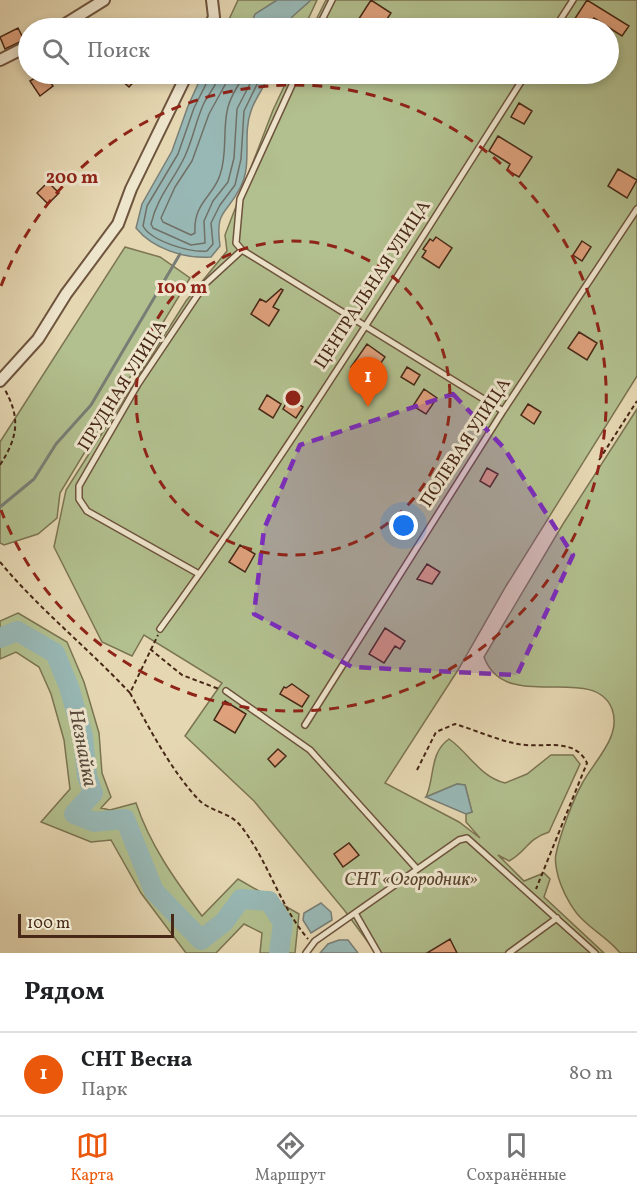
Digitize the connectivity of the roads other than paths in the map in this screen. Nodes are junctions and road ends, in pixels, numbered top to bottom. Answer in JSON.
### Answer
{"nodes":[{"id":1,"x":104,"y":0,"type":"edge"},
{"id":2,"x":212,"y":0,"type":"edge"},
{"id":3,"x":332,"y":0,"type":"edge"},
{"id":4,"x":573,"y":0,"type":"edge"},
{"id":5,"x":75,"y":18,"type":"edge"},
{"id":6,"x":214,"y":18,"type":"edge"},
{"id":7,"x":323,"y":18,"type":"edge"},
{"id":8,"x":561,"y":18,"type":"edge"},
{"id":9,"x":18,"y":51,"type":"edge"},
{"id":10,"x":0,"y":60,"type":"edge"},
{"id":11,"x":182,"y":84,"type":"edge"},
{"id":12,"x":292,"y":84,"type":"edge"},
{"id":13,"x":520,"y":84,"type":"edge"},
{"id":14,"x":637,"y":209,"type":"edge"},
{"id":15,"x":242,"y":250,"type":"junction"},
{"id":16,"x":366,"y":326,"type":"junction"},
{"id":17,"x":0,"y":381,"type":"edge"},
{"id":18,"x":504,"y":411,"type":"junction"},
{"id":19,"x":200,"y":574,"type":"junction"},
{"id":20,"x":160,"y":629,"type":"road end"},
{"id":21,"x":226,"y":691,"type":"road end"},
{"id":22,"x":305,"y":725,"type":"dead end"},
{"id":23,"x":417,"y":869,"type":"junction"},
{"id":24,"x":355,"y":913,"type":"junction"},
{"id":25,"x":557,"y":918,"type":"junction"},
{"id":26,"x":306,"y":953,"type":"edge"},
{"id":27,"x":378,"y":953,"type":"edge"},
{"id":28,"x":509,"y":953,"type":"edge"},
{"id":29,"x":595,"y":953,"type":"edge"}],
"edges":[{"from":1,"to":5,"type":"street"},
{"from":2,"to":6,"type":"street"},
{"from":3,"to":7,"type":"lane"},
{"from":4,"to":8,"type":"lane"},
{"from":9,"to":10,"type":"street"},
{"from":11,"to":17,"type":"street"},
{"from":12,"to":15,"type":"lane"},
{"from":13,"to":16,"type":"lane","name":"ЦЕНТРАЛЬНАЯ УЛИЦА"},
{"from":14,"to":18,"type":"lane","name":"ПОЛЕВАЯ УЛИЦА"},
{"from":15,"to":16,"type":"lane"},
{"from":15,"to":19,"type":"lane","name":"ПРУДНАЯ УЛИЦА"},
{"from":16,"to":18,"type":"lane"},
{"from":16,"to":19,"type":"lane","name":"ЦЕНТРАЛЬНАЯ УЛИЦА"},
{"from":18,"to":22,"type":"lane","name":"ПОЛЕВАЯ УЛИЦА"},
{"from":19,"to":20,"type":"lane","name":"ЦЕНТРАЛЬНАЯ УЛИЦА"},
{"from":21,"to":23,"type":"lane"},
{"from":23,"to":24,"type":"lane"},
{"from":23,"to":25,"type":"lane"},
{"from":24,"to":26,"type":"lane"},
{"from":24,"to":27,"type":"lane"},
{"from":25,"to":28,"type":"lane"},
{"from":25,"to":29,"type":"lane"}]}
